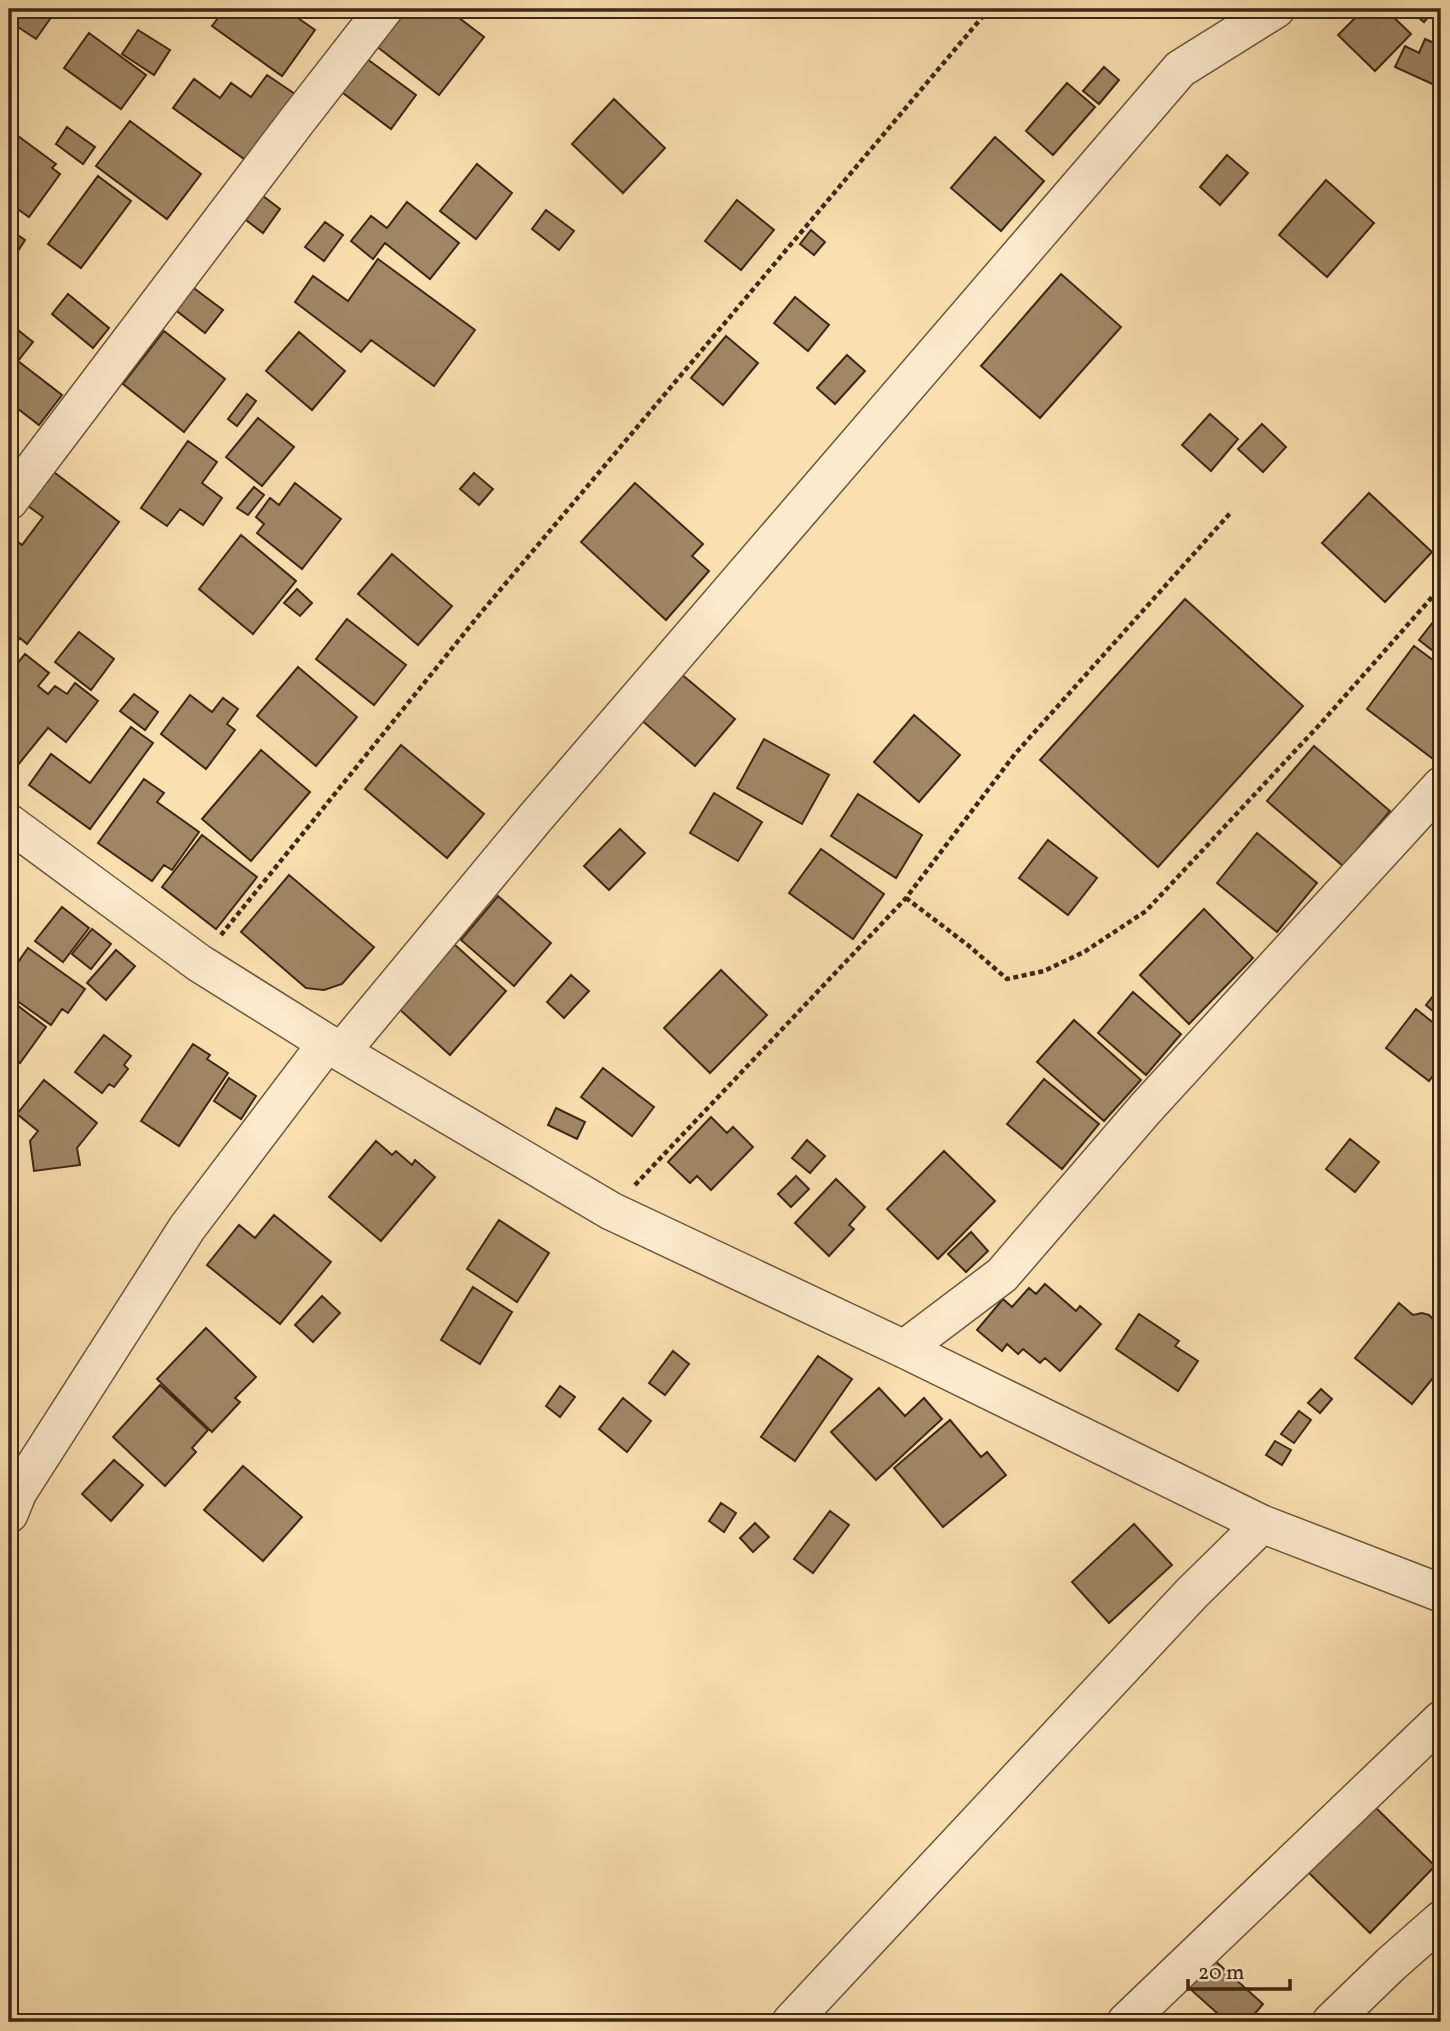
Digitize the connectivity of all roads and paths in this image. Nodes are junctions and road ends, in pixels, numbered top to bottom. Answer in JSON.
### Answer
{"nodes":[{"id":1,"x":384,"y":9,"type":"edge"},
{"id":2,"x":989,"y":9,"type":"edge"},
{"id":3,"x":1276,"y":9,"type":"edge"},
{"id":4,"x":9,"y":501,"type":"edge"},
{"id":5,"x":1232,"y":510,"type":"dead end"},
{"id":6,"x":1441,"y":587,"type":"edge"},
{"id":7,"x":1441,"y":786,"type":"edge"},
{"id":8,"x":9,"y":823,"type":"edge"},
{"id":9,"x":906,"y":898,"type":"junction"},
{"id":10,"x":199,"y":963,"type":"junction"},
{"id":11,"x":334,"y":1047,"type":"junction"},
{"id":12,"x":611,"y":1211,"type":"junction"},
{"id":13,"x":904,"y":1349,"type":"junction"},
{"id":14,"x":9,"y":1514,"type":"edge"},
{"id":15,"x":1262,"y":1524,"type":"junction"},
{"id":16,"x":1441,"y":1593,"type":"edge"},
{"id":17,"x":1441,"y":1720,"type":"edge"},
{"id":18,"x":1441,"y":1920,"type":"edge"},
{"id":19,"x":791,"y":2022,"type":"edge"},
{"id":20,"x":1126,"y":2022,"type":"edge"},
{"id":21,"x":1331,"y":2022,"type":"edge"}],
"edges":[{"from":1,"to":4,"type":"street"},
{"from":2,"to":10,"type":"path"},
{"from":3,"to":11,"type":"street"},
{"from":5,"to":9,"type":"path"},
{"from":6,"to":9,"type":"path"},
{"from":7,"to":13,"type":"street"},
{"from":8,"to":10,"type":"street"},
{"from":9,"to":12,"type":"path"},
{"from":10,"to":11,"type":"street"},
{"from":11,"to":12,"type":"street"},
{"from":11,"to":14,"type":"street"},
{"from":12,"to":13,"type":"street"},
{"from":13,"to":15,"type":"street"},
{"from":15,"to":16,"type":"street"},
{"from":15,"to":19,"type":"street"},
{"from":17,"to":20,"type":"street"},
{"from":18,"to":21,"type":"street"}]}
